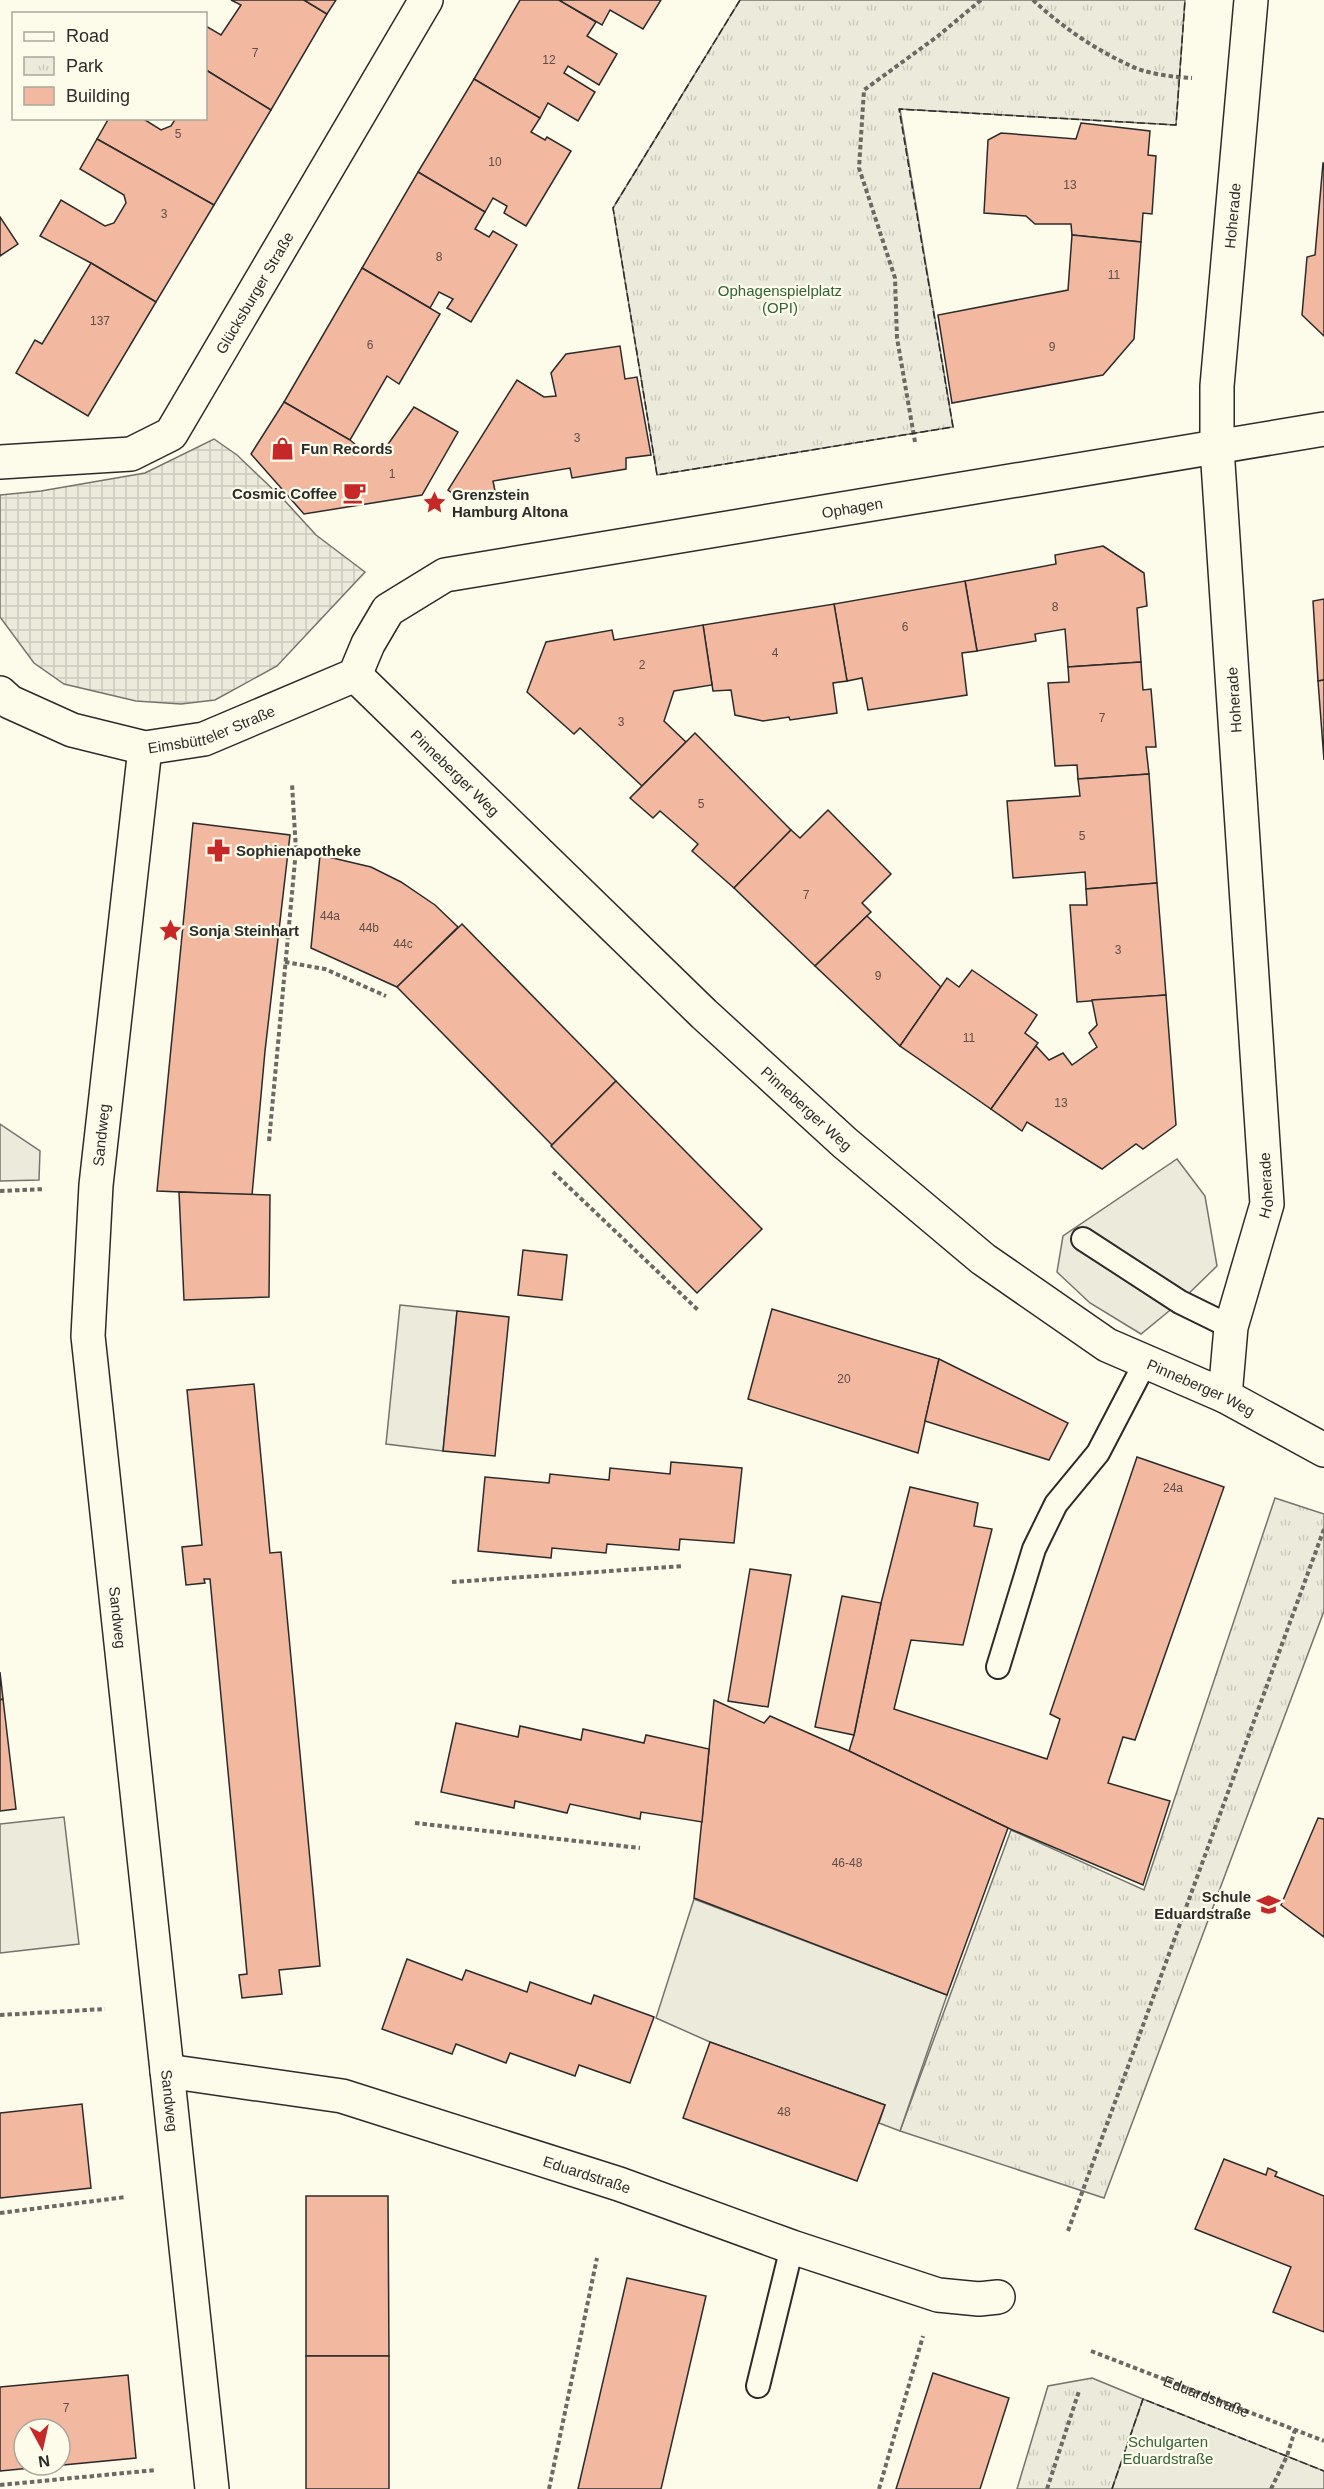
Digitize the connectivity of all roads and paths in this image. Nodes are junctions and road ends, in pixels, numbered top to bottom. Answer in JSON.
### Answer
{"nodes":[{"id":1,"x":426,"y":0,"type":"edge"},
{"id":2,"x":981,"y":0,"type":"edge"},
{"id":3,"x":1033,"y":0,"type":"edge"},
{"id":4,"x":1251,"y":0,"type":"edge"},
{"id":5,"x":1192,"y":78,"type":"dead end"},
{"id":6,"x":1324,"y":429,"type":"edge"},
{"id":7,"x":915,"y":442,"type":"dead end"},
{"id":8,"x":1217,"y":448,"type":"junction"},
{"id":9,"x":0,"y":462,"type":"edge"},
{"id":10,"x":355,"y":675,"type":"junction"},
{"id":11,"x":0,"y":693,"type":"edge"},
{"id":12,"x":145,"y":748,"type":"junction"},
{"id":13,"x":292,"y":784,"type":"dead end"},
{"id":14,"x":285,"y":962,"type":"junction"},
{"id":15,"x":386,"y":996,"type":"dead end"},
{"id":16,"x":269,"y":1141,"type":"dead end"},
{"id":17,"x":553,"y":1172,"type":"dead end"},
{"id":18,"x":45,"y":1189,"type":"dead end"},
{"id":19,"x":0,"y":1191,"type":"edge"},
{"id":20,"x":1083,"y":1239,"type":"dead end"},
{"id":21,"x":699,"y":1311,"type":"dead end"},
{"id":22,"x":1231,"y":1326,"type":"junction"},
{"id":23,"x":1146,"y":1361,"type":"junction"},
{"id":24,"x":1225,"y":1396,"type":"junction"},
{"id":25,"x":1324,"y":1450,"type":"edge"},
{"id":26,"x":1324,"y":1529,"type":"edge"},
{"id":27,"x":682,"y":1566,"type":"dead end"},
{"id":28,"x":452,"y":1582,"type":"dead end"},
{"id":29,"x":998,"y":1667,"type":"dead end"},
{"id":30,"x":415,"y":1823,"type":"dead end"},
{"id":31,"x":640,"y":1848,"type":"dead end"},
{"id":32,"x":105,"y":2009,"type":"dead end"},
{"id":33,"x":0,"y":2014,"type":"edge"},
{"id":34,"x":167,"y":2071,"type":"junction"},
{"id":35,"x":126,"y":2197,"type":"dead end"},
{"id":36,"x":0,"y":2213,"type":"edge"},
{"id":37,"x":1068,"y":2231,"type":"dead end"},
{"id":38,"x":792,"y":2247,"type":"junction"},
{"id":39,"x":597,"y":2258,"type":"dead end"},
{"id":40,"x":998,"y":2297,"type":"dead end"},
{"id":41,"x":923,"y":2336,"type":"dead end"},
{"id":42,"x":1091,"y":2351,"type":"dead end"},
{"id":43,"x":758,"y":2386,"type":"dead end"},
{"id":44,"x":1079,"y":2391,"type":"dead end"},
{"id":45,"x":1295,"y":2430,"type":"junction"},
{"id":46,"x":1324,"y":2441,"type":"edge"},
{"id":47,"x":156,"y":2470,"type":"dead end"},
{"id":48,"x":0,"y":2485,"type":"edge"},
{"id":49,"x":212,"y":2489,"type":"edge"},
{"id":50,"x":549,"y":2489,"type":"edge"},
{"id":51,"x":879,"y":2489,"type":"edge"},
{"id":52,"x":1047,"y":2489,"type":"edge"},
{"id":53,"x":1271,"y":2489,"type":"edge"}],
"edges":[{"from":1,"to":9,"type":"street","name":"Glücksburger Straße"},
{"from":2,"to":7,"type":"path"},
{"from":3,"to":5,"type":"path"},
{"from":4,"to":8,"type":"street","name":"Hoherade"},
{"from":6,"to":8,"type":"street","name":"Ophagen"},
{"from":8,"to":10,"type":"street","name":"Ophagen"},
{"from":8,"to":22,"type":"street","name":"Hoherade"},
{"from":10,"to":12,"type":"street","name":"Eimsbütteler Straße"},
{"from":10,"to":23,"type":"street","name":"Pinneberger Weg"},
{"from":11,"to":12,"type":"street","name":"Eimsbütteler Straße"},
{"from":12,"to":34,"type":"street","name":"Sandweg"},
{"from":13,"to":14,"type":"path"},
{"from":14,"to":15,"type":"path"},
{"from":14,"to":16,"type":"path"},
{"from":17,"to":21,"type":"path"},
{"from":18,"to":19,"type":"path"},
{"from":20,"to":22,"type":"lane"},
{"from":22,"to":24,"type":"street","name":"Hoherade"},
{"from":23,"to":24,"type":"street","name":"Pinneberger Weg"},
{"from":23,"to":29,"type":"lane"},
{"from":24,"to":25,"type":"street","name":"Pinneberger Weg"},
{"from":26,"to":37,"type":"path"},
{"from":27,"to":28,"type":"path"},
{"from":30,"to":31,"type":"path"},
{"from":32,"to":33,"type":"path"},
{"from":34,"to":38,"type":"street","name":"Eduardstraße"},
{"from":34,"to":49,"type":"street","name":"Sandweg"},
{"from":35,"to":36,"type":"path"},
{"from":38,"to":40,"type":"street","name":"Eduardstraße"},
{"from":38,"to":43,"type":"lane"},
{"from":39,"to":50,"type":"path"},
{"from":41,"to":51,"type":"path"},
{"from":42,"to":45,"type":"path","name":"Eduardstraße"},
{"from":44,"to":52,"type":"path"},
{"from":45,"to":46,"type":"path","name":"Eduardstraße"},
{"from":45,"to":53,"type":"path"},
{"from":47,"to":48,"type":"path"}]}
